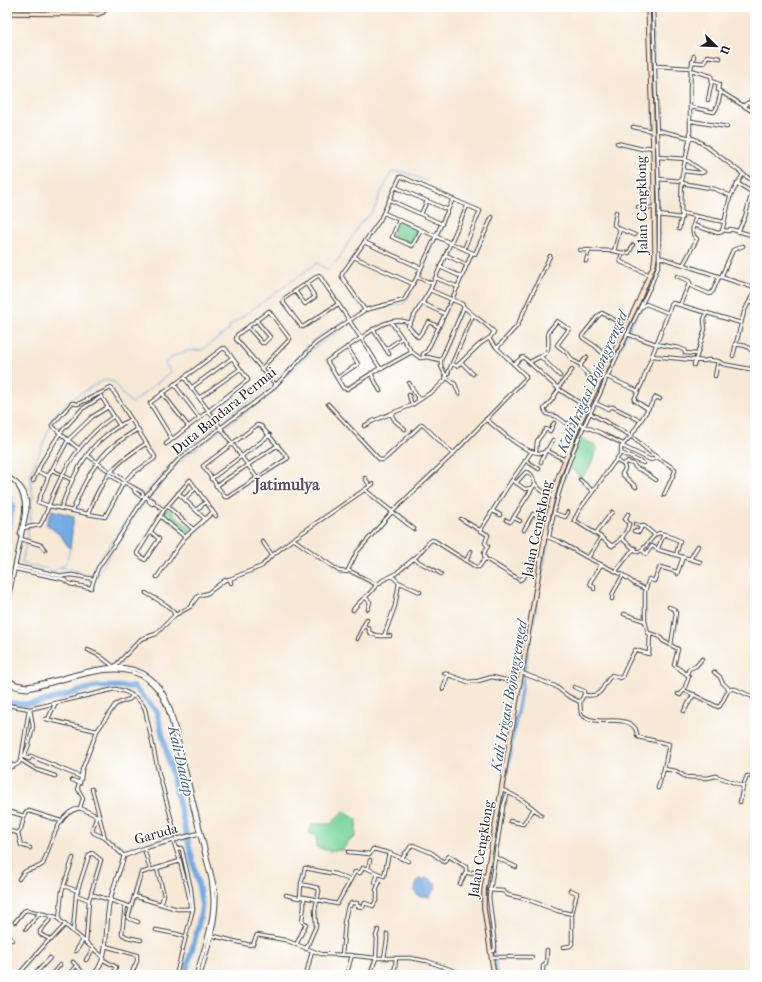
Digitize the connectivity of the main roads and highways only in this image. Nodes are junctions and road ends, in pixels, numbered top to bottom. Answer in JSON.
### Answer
{"nodes":[{"id":1,"x":107,"y":7,"type":"edge"},
{"id":2,"x":648,"y":7,"type":"edge"},
{"id":3,"x":7,"y":13,"type":"edge"},
{"id":4,"x":494,"y":975,"type":"edge"}],
"edges":[{"from":1,"to":3,"type":"main road"},
{"from":2,"to":4,"type":"main road","name":"Jalan Cengklong"}]}
